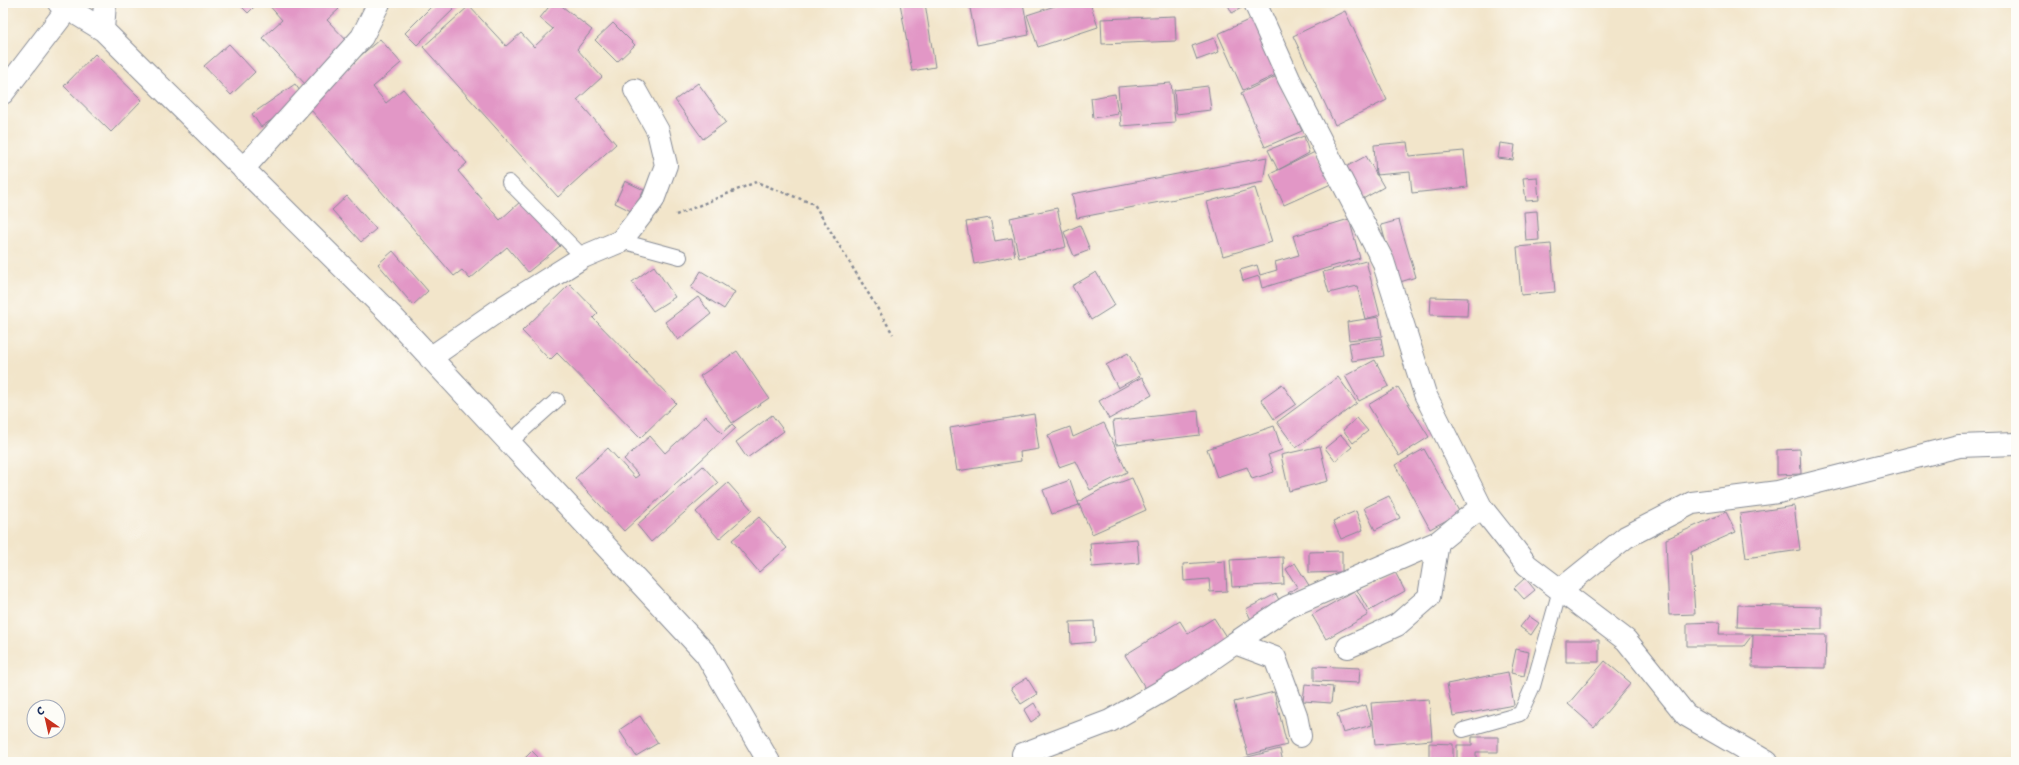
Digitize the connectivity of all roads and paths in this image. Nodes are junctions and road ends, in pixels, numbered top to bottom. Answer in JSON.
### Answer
{"nodes":[{"id":1,"x":105,"y":3,"type":"edge"},
{"id":2,"x":379,"y":3,"type":"edge"},
{"id":3,"x":1255,"y":3,"type":"edge"},
{"id":4,"x":63,"y":6,"type":"edge"},
{"id":5,"x":103,"y":30,"type":"junction"},
{"id":6,"x":635,"y":90,"type":"dead end"},
{"id":7,"x":3,"y":93,"type":"edge"},
{"id":8,"x":244,"y":169,"type":"junction"},
{"id":9,"x":509,"y":182,"type":"dead end"},
{"id":10,"x":638,"y":220,"type":"junction"},
{"id":11,"x":621,"y":241,"type":"junction"},
{"id":12,"x":583,"y":257,"type":"junction"},
{"id":13,"x":680,"y":257,"type":"dead end"},
{"id":14,"x":893,"y":334,"type":"dead end"},
{"id":15,"x":430,"y":358,"type":"junction"},
{"id":16,"x":557,"y":400,"type":"dead end"},
{"id":17,"x":509,"y":443,"type":"junction"},
{"id":18,"x":2016,"y":444,"type":"edge"},
{"id":19,"x":1481,"y":507,"type":"junction"},
{"id":20,"x":1438,"y":542,"type":"junction"},
{"id":21,"x":1560,"y":590,"type":"junction"},
{"id":22,"x":1235,"y":643,"type":"junction"},
{"id":23,"x":1348,"y":647,"type":"dead end"},
{"id":24,"x":1463,"y":730,"type":"dead end"},
{"id":25,"x":1300,"y":736,"type":"dead end"},
{"id":26,"x":1023,"y":754,"type":"dead end"},
{"id":27,"x":769,"y":762,"type":"edge"},
{"id":28,"x":1767,"y":762,"type":"edge"}],
"edges":[{"from":1,"to":5,"type":"street"},
{"from":2,"to":8,"type":"street"},
{"from":3,"to":19,"type":"street"},
{"from":4,"to":5,"type":"street"},
{"from":4,"to":7,"type":"street"},
{"from":5,"to":8,"type":"street"},
{"from":6,"to":10,"type":"street"},
{"from":8,"to":15,"type":"street"},
{"from":9,"to":12,"type":"lane"},
{"from":10,"to":11,"type":"street"},
{"from":10,"to":14,"type":"path"},
{"from":11,"to":12,"type":"street"},
{"from":11,"to":13,"type":"lane"},
{"from":12,"to":15,"type":"street"},
{"from":15,"to":17,"type":"street"},
{"from":16,"to":17,"type":"lane"},
{"from":17,"to":27,"type":"street"},
{"from":18,"to":21,"type":"street"},
{"from":19,"to":20,"type":"street"},
{"from":19,"to":21,"type":"street"},
{"from":20,"to":22,"type":"street"},
{"from":20,"to":23,"type":"street"},
{"from":21,"to":24,"type":"lane"},
{"from":21,"to":28,"type":"street"},
{"from":22,"to":25,"type":"street"},
{"from":22,"to":26,"type":"street"}]}
